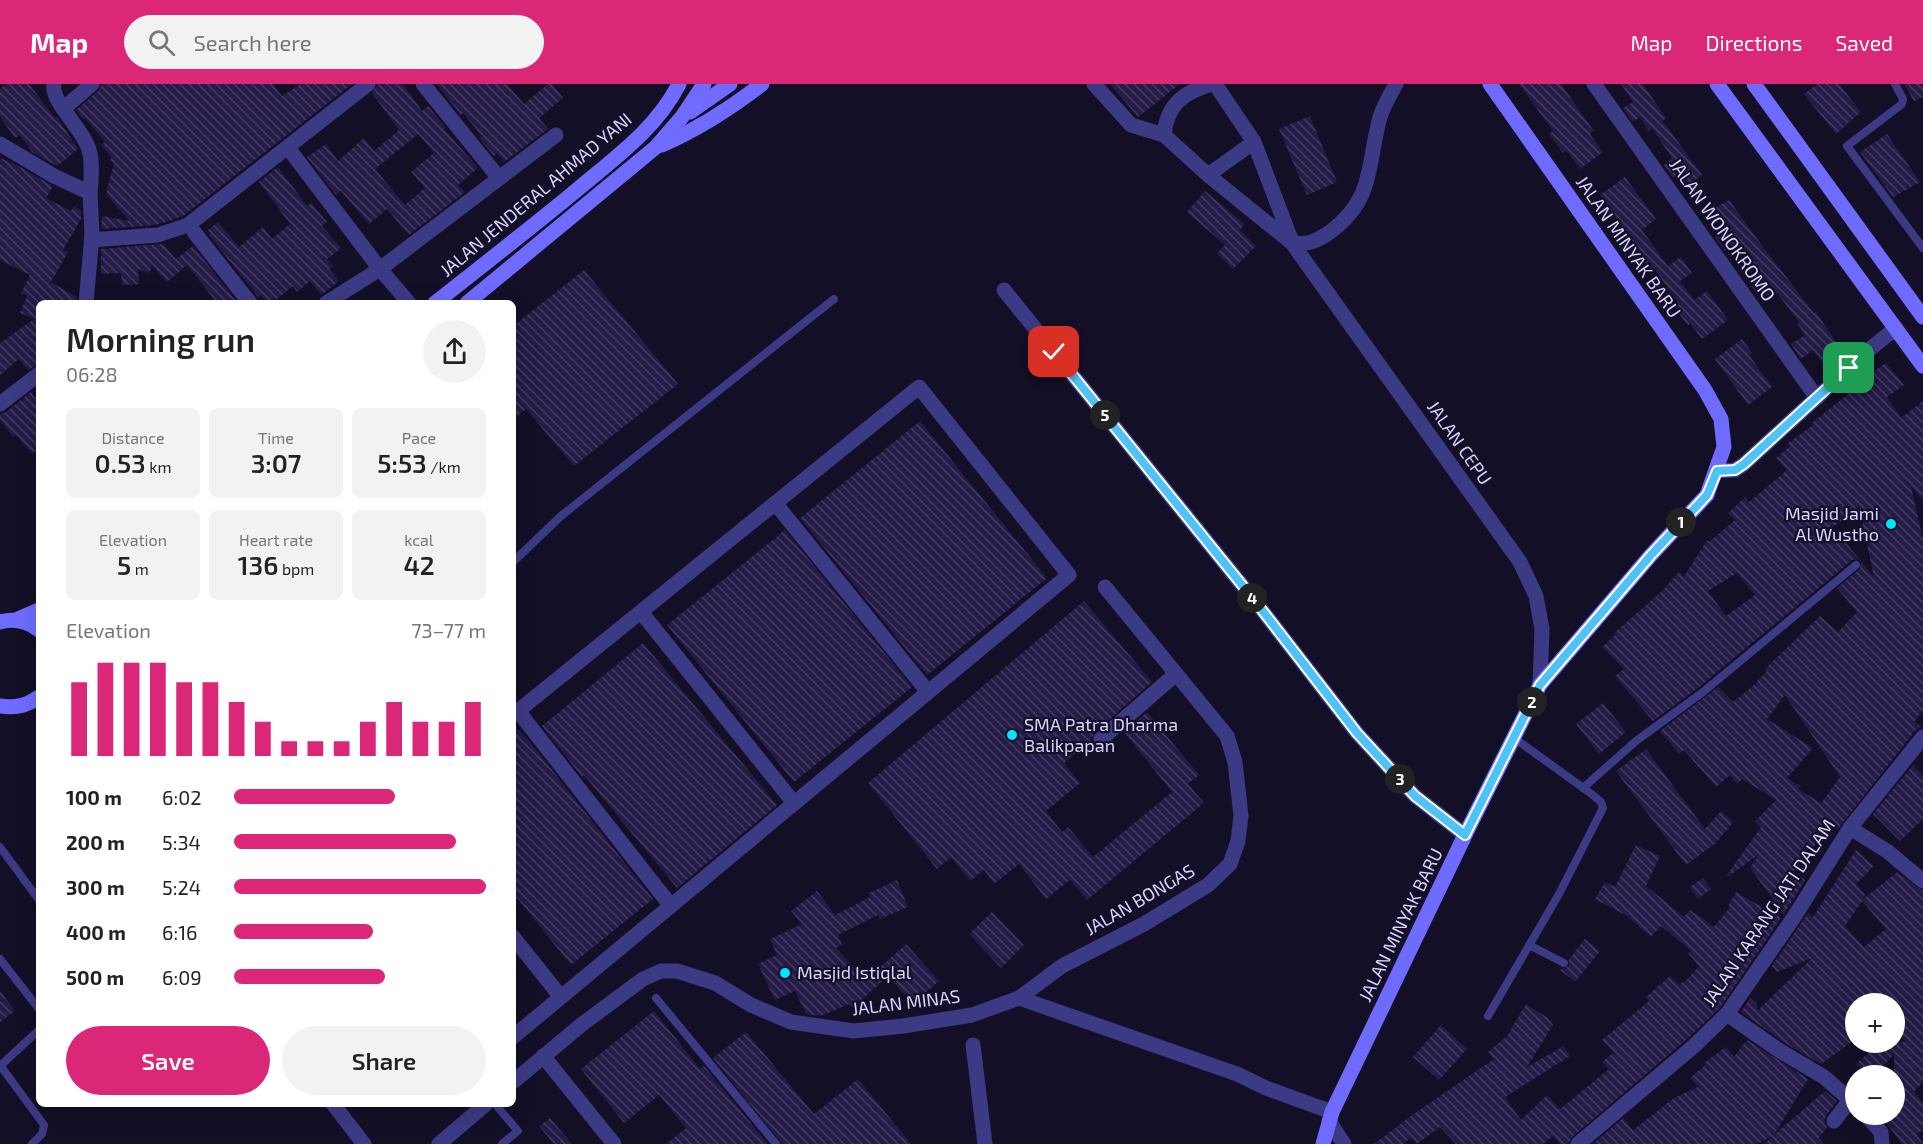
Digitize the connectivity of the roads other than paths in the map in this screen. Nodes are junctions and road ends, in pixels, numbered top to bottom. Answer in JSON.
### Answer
{"nodes":[{"id":1,"x":54,"y":84,"type":"edge"},
{"id":2,"x":92,"y":84,"type":"edge"},
{"id":3,"x":368,"y":84,"type":"edge"},
{"id":4,"x":423,"y":84,"type":"edge"},
{"id":5,"x":679,"y":84,"type":"edge"},
{"id":6,"x":704,"y":84,"type":"edge"},
{"id":7,"x":730,"y":84,"type":"edge"},
{"id":8,"x":762,"y":84,"type":"edge"},
{"id":9,"x":1094,"y":84,"type":"edge"},
{"id":10,"x":1213,"y":84,"type":"edge"},
{"id":11,"x":1396,"y":84,"type":"edge"},
{"id":12,"x":1490,"y":84,"type":"edge"},
{"id":13,"x":1594,"y":84,"type":"edge"},
{"id":14,"x":1717,"y":84,"type":"edge"},
{"id":15,"x":1754,"y":84,"type":"edge"},
{"id":16,"x":1895,"y":84,"type":"edge"},
{"id":17,"x":64,"y":108,"type":"junction"},
{"id":18,"x":682,"y":117,"type":"junction"},
{"id":19,"x":650,"y":125,"type":"junction"},
{"id":20,"x":556,"y":135,"type":"dead end"},
{"id":21,"x":1164,"y":135,"type":"junction"},
{"id":22,"x":1254,"y":142,"type":"junction"},
{"id":23,"x":0,"y":144,"type":"edge"},
{"id":24,"x":656,"y":147,"type":"junction"},
{"id":25,"x":292,"y":153,"type":"dead end"},
{"id":26,"x":1208,"y":175,"type":"junction"},
{"id":27,"x":499,"y":178,"type":"junction"},
{"id":28,"x":90,"y":193,"type":"junction"},
{"id":29,"x":194,"y":232,"type":"dead end"},
{"id":30,"x":92,"y":237,"type":"junction"},
{"id":31,"x":1292,"y":243,"type":"junction"},
{"id":32,"x":1923,"y":248,"type":"edge"},
{"id":33,"x":383,"y":272,"type":"junction"},
{"id":34,"x":466,"y":279,"type":"junction"},
{"id":35,"x":1004,"y":290,"type":"dead end"},
{"id":36,"x":473,"y":298,"type":"edge"},
{"id":37,"x":834,"y":298,"type":"dead end"},
{"id":38,"x":405,"y":299,"type":"edge"},
{"id":39,"x":86,"y":300,"type":"edge"},
{"id":40,"x":248,"y":300,"type":"edge"},
{"id":41,"x":332,"y":300,"type":"edge"},
{"id":42,"x":439,"y":300,"type":"edge"},
{"id":43,"x":1923,"y":317,"type":"edge"},
{"id":44,"x":1896,"y":328,"type":"junction"},
{"id":45,"x":1923,"y":366,"type":"edge"},
{"id":46,"x":36,"y":376,"type":"edge"},
{"id":47,"x":1817,"y":398,"type":"junction"},
{"id":48,"x":0,"y":404,"type":"edge"},
{"id":49,"x":1724,"y":437,"type":"junction"},
{"id":50,"x":1717,"y":471,"type":"junction"},
{"id":51,"x":1699,"y":502,"type":"junction"},
{"id":52,"x":775,"y":503,"type":"junction"},
{"id":53,"x":516,"y":559,"type":"edge"},
{"id":54,"x":1856,"y":565,"type":"dead end"},
{"id":55,"x":1105,"y":587,"type":"dead end"},
{"id":56,"x":36,"y":611,"type":"edge"},
{"id":57,"x":641,"y":612,"type":"junction"},
{"id":58,"x":16,"y":620,"type":"junction"},
{"id":59,"x":0,"y":622,"type":"edge"},
{"id":60,"x":36,"y":628,"type":"edge"},
{"id":61,"x":1176,"y":674,"type":"junction"},
{"id":62,"x":1540,"y":685,"type":"junction"},
{"id":63,"x":928,"y":692,"type":"junction"},
{"id":64,"x":36,"y":699,"type":"edge"},
{"id":65,"x":0,"y":706,"type":"edge"},
{"id":66,"x":516,"y":712,"type":"edge"},
{"id":67,"x":516,"y":714,"type":"edge"},
{"id":68,"x":1923,"y":737,"type":"edge"},
{"id":69,"x":1514,"y":738,"type":"junction"},
{"id":70,"x":1101,"y":739,"type":"dead end"},
{"id":71,"x":1583,"y":788,"type":"junction"},
{"id":72,"x":794,"y":803,"type":"junction"},
{"id":73,"x":1850,"y":828,"type":"junction"},
{"id":74,"x":1465,"y":835,"type":"junction"},
{"id":75,"x":0,"y":847,"type":"edge"},
{"id":76,"x":1923,"y":881,"type":"edge"},
{"id":77,"x":36,"y":896,"type":"edge"},
{"id":78,"x":671,"y":906,"type":"junction"},
{"id":79,"x":516,"y":941,"type":"edge"},
{"id":80,"x":1530,"y":945,"type":"junction"},
{"id":81,"x":0,"y":959,"type":"edge"},
{"id":82,"x":1564,"y":963,"type":"dead end"},
{"id":83,"x":561,"y":997,"type":"junction"},
{"id":84,"x":656,"y":998,"type":"dead end"},
{"id":85,"x":1019,"y":998,"type":"junction"},
{"id":86,"x":36,"y":1005,"type":"edge"},
{"id":87,"x":1727,"y":1014,"type":"junction"},
{"id":88,"x":972,"y":1015,"type":"joint"},
{"id":89,"x":1488,"y":1016,"type":"dead end"},
{"id":90,"x":36,"y":1032,"type":"edge"},
{"id":91,"x":516,"y":1034,"type":"edge"},
{"id":92,"x":973,"y":1045,"type":"dead end"},
{"id":93,"x":543,"y":1056,"type":"junction"},
{"id":94,"x":0,"y":1066,"type":"edge"},
{"id":95,"x":516,"y":1079,"type":"edge"},
{"id":96,"x":1845,"y":1096,"type":"edge"},
{"id":97,"x":335,"y":1107,"type":"edge"},
{"id":98,"x":482,"y":1107,"type":"edge"},
{"id":99,"x":498,"y":1107,"type":"edge"},
{"id":100,"x":1845,"y":1111,"type":"edge"},
{"id":101,"x":1330,"y":1117,"type":"junction"},
{"id":102,"x":1834,"y":1121,"type":"dead end"},
{"id":103,"x":1875,"y":1125,"type":"edge"},
{"id":104,"x":32,"y":1144,"type":"edge"},
{"id":105,"x":364,"y":1144,"type":"edge"},
{"id":106,"x":439,"y":1144,"type":"edge"},
{"id":107,"x":502,"y":1144,"type":"edge"},
{"id":108,"x":614,"y":1144,"type":"edge"},
{"id":109,"x":776,"y":1144,"type":"edge"},
{"id":110,"x":985,"y":1144,"type":"edge"},
{"id":111,"x":1323,"y":1144,"type":"edge"},
{"id":112,"x":1344,"y":1144,"type":"edge"},
{"id":113,"x":1578,"y":1144,"type":"edge"},
{"id":114,"x":1882,"y":1144,"type":"edge"}],
"edges":[{"from":1,"to":17,"type":"street"},
{"from":2,"to":17,"type":"street"},
{"from":3,"to":30,"type":"street"},
{"from":4,"to":27,"type":"street"},
{"from":5,"to":19,"type":"main road","name":"JALAN JENDERAL AHMAD YANI"},
{"from":6,"to":18,"type":"main road"},
{"from":7,"to":18,"type":"main road"},
{"from":8,"to":24,"type":"main road"},
{"from":9,"to":21,"type":"street","name":"JALAN CEPU"},
{"from":10,"to":21,"type":"street"},
{"from":10,"to":22,"type":"street","name":"JALAN CEPU"},
{"from":11,"to":31,"type":"street"},
{"from":12,"to":49,"type":"main road","name":"JALAN MINYAK BARU"},
{"from":13,"to":47,"type":"street","name":"JALAN WONOKROMO"},
{"from":14,"to":44,"type":"main road"},
{"from":15,"to":43,"type":"main road"},
{"from":16,"to":32,"type":"lane"},
{"from":17,"to":28,"type":"street"},
{"from":18,"to":19,"type":"main road"},
{"from":18,"to":24,"type":"main road"},
{"from":19,"to":34,"type":"main road","name":"JALAN JENDERAL AHMAD YANI"},
{"from":20,"to":27,"type":"street"},
{"from":21,"to":26,"type":"street","name":"JALAN CEPU"},
{"from":22,"to":26,"type":"street"},
{"from":22,"to":31,"type":"street","name":"JALAN CEPU"},
{"from":23,"to":28,"type":"street"},
{"from":24,"to":36,"type":"main road"},
{"from":25,"to":33,"type":"street"},
{"from":26,"to":31,"type":"street","name":"JALAN CEPU"},
{"from":27,"to":33,"type":"street"},
{"from":28,"to":30,"type":"street"},
{"from":29,"to":40,"type":"street"},
{"from":30,"to":39,"type":"street"},
{"from":31,"to":62,"type":"street","name":"JALAN CEPU"},
{"from":33,"to":38,"type":"street"},
{"from":33,"to":41,"type":"street"},
{"from":34,"to":36,"type":"main road"},
{"from":34,"to":42,"type":"main road","name":"JALAN JENDERAL AHMAD YANI"},
{"from":35,"to":74,"type":"street"},
{"from":37,"to":53,"type":"lane"},
{"from":44,"to":45,"type":"main road"},
{"from":44,"to":47,"type":"street"},
{"from":46,"to":48,"type":"street"},
{"from":47,"to":50,"type":"street"},
{"from":49,"to":50,"type":"main road","name":"JALAN MINYAK BARU"},
{"from":49,"to":51,"type":"main road","name":"JALAN MINYAK BARU"},
{"from":50,"to":51,"type":"main road","name":"JALAN MINYAK BARU"},
{"from":51,"to":62,"type":"main road","name":"JALAN MINYAK BARU"},
{"from":52,"to":57,"type":"street"},
{"from":52,"to":63,"type":"street"},
{"from":52,"to":63,"type":"street"},
{"from":54,"to":71,"type":"lane"},
{"from":55,"to":61,"type":"street","name":"JALAN BONGAS"},
{"from":56,"to":58,"type":"main road"},
{"from":57,"to":66,"type":"street"},
{"from":57,"to":72,"type":"street"},
{"from":58,"to":59,"type":"main road"},
{"from":58,"to":60,"type":"main road"},
{"from":61,"to":70,"type":"street"},
{"from":61,"to":85,"type":"street","name":"JALAN BONGAS"},
{"from":62,"to":69,"type":"main road","name":"JALAN MINYAK BARU"},
{"from":63,"to":72,"type":"street"},
{"from":64,"to":65,"type":"main road"},
{"from":67,"to":78,"type":"street"},
{"from":68,"to":73,"type":"street","name":"JALAN KARANG JATI DALAM"},
{"from":69,"to":71,"type":"lane"},
{"from":69,"to":74,"type":"main road","name":"JALAN MINYAK BARU"},
{"from":71,"to":80,"type":"lane"},
{"from":72,"to":78,"type":"street"},
{"from":73,"to":76,"type":"street"},
{"from":73,"to":87,"type":"street","name":"JALAN KARANG JATI DALAM"},
{"from":74,"to":101,"type":"main road","name":"JALAN MINYAK BARU"},
{"from":75,"to":77,"type":"lane"},
{"from":78,"to":83,"type":"street"},
{"from":79,"to":83,"type":"street"},
{"from":80,"to":82,"type":"lane"},
{"from":80,"to":89,"type":"lane"},
{"from":81,"to":86,"type":"lane"},
{"from":83,"to":91,"type":"street"},
{"from":84,"to":109,"type":"lane"},
{"from":85,"to":88,"type":"street","name":"JALAN BONGAS"},
{"from":85,"to":101,"type":"street"},
{"from":87,"to":96,"type":"street"},
{"from":87,"to":113,"type":"street","name":"JALAN KARANG JATI DALAM"},
{"from":88,"to":93,"type":"street","name":"JALAN MINAS"},
{"from":90,"to":94,"type":"lane"},
{"from":92,"to":110,"type":"street"},
{"from":93,"to":95,"type":"street"},
{"from":93,"to":108,"type":"street"},
{"from":94,"to":104,"type":"lane"},
{"from":97,"to":105,"type":"street"},
{"from":98,"to":106,"type":"street"},
{"from":99,"to":107,"type":"lane"},
{"from":100,"to":102,"type":"street"},
{"from":101,"to":111,"type":"main road","name":"JALAN MINYAK BARU"},
{"from":101,"to":112,"type":"street"},
{"from":103,"to":114,"type":"street"}]}
